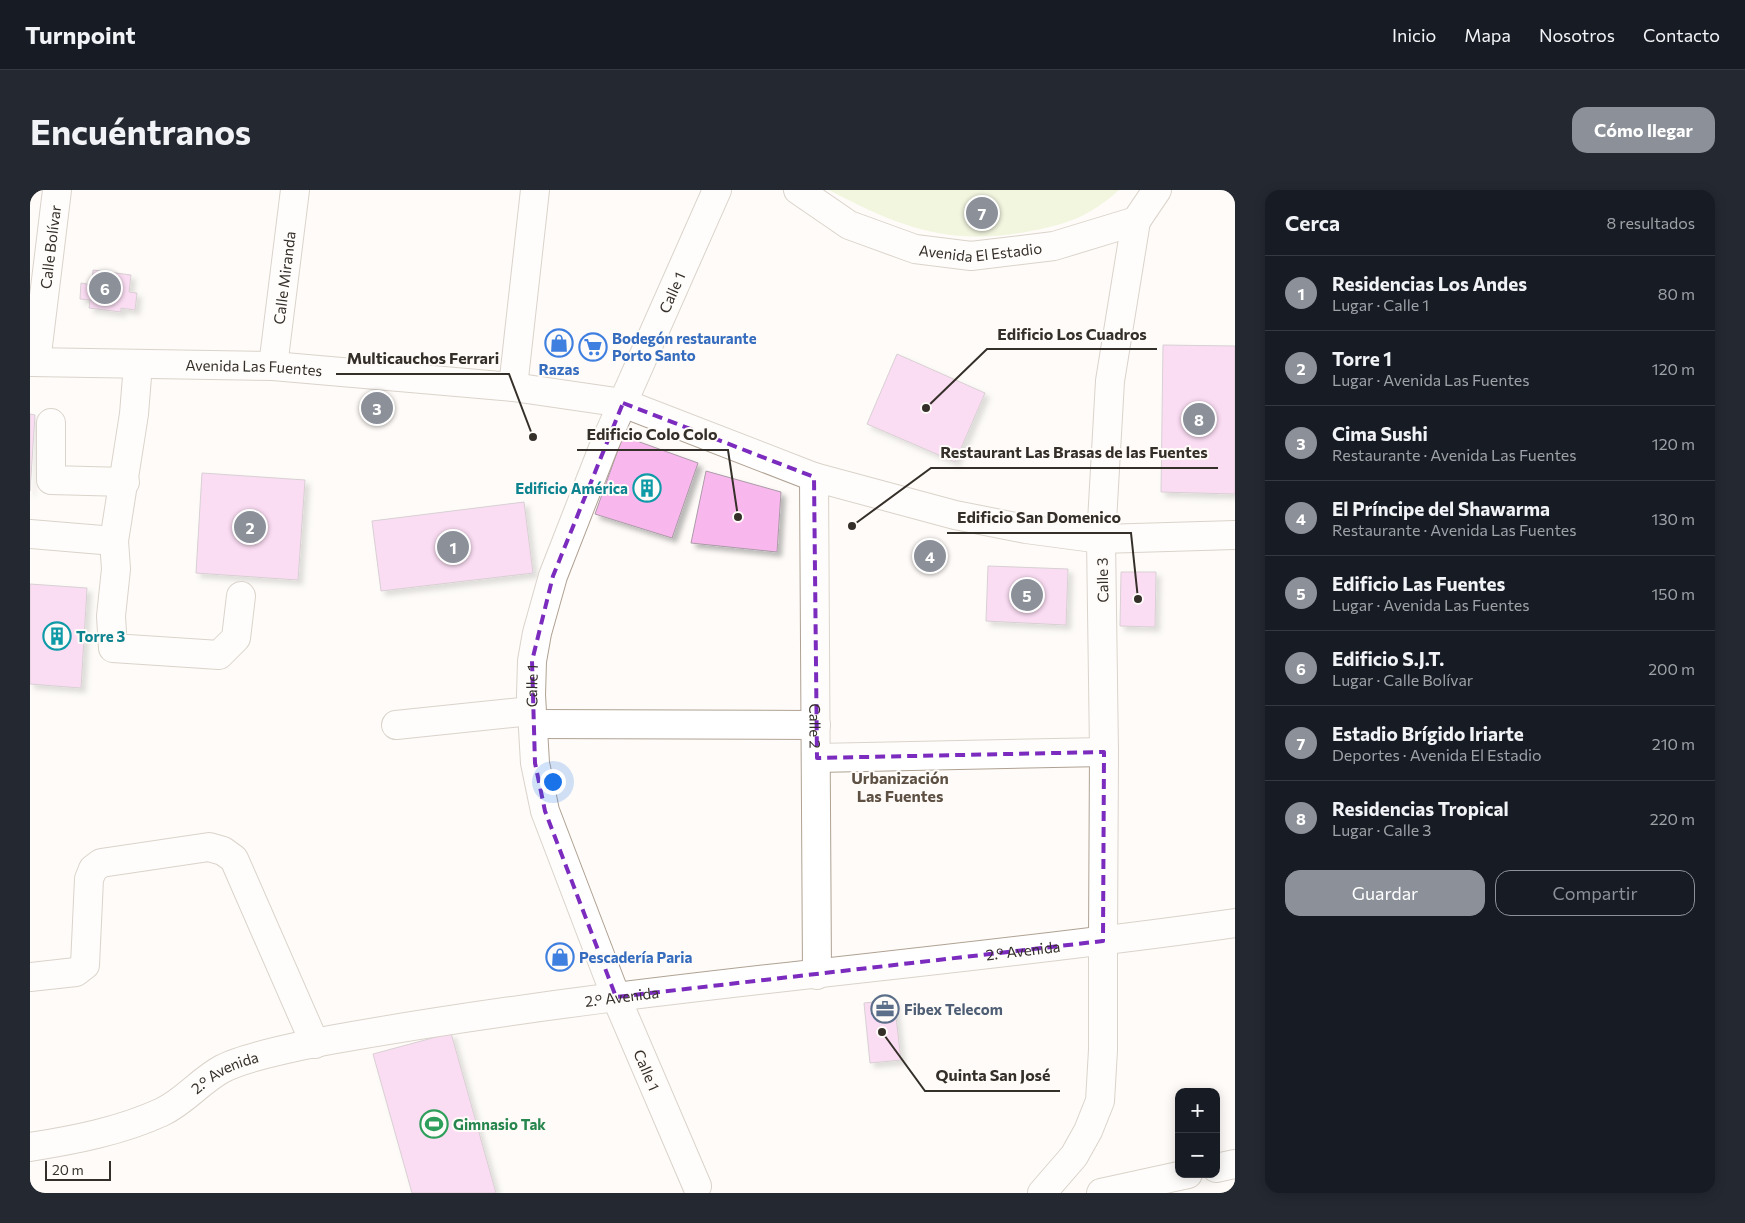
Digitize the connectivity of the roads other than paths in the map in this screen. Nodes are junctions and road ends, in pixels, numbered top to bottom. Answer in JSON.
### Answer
{"nodes":[{"id":1,"x":57,"y":190,"type":"edge"},
{"id":2,"x":295,"y":190,"type":"edge"},
{"id":3,"x":535,"y":190,"type":"edge"},
{"id":4,"x":717,"y":190,"type":"edge"},
{"id":5,"x":798,"y":190,"type":"edge"},
{"id":6,"x":1157,"y":190,"type":"edge"},
{"id":7,"x":1136,"y":221,"type":"junction"},
{"id":8,"x":33,"y":362,"type":"edge"},
{"id":9,"x":138,"y":364,"type":"junction"},
{"id":10,"x":273,"y":366,"type":"junction"},
{"id":11,"x":513,"y":388,"type":"junction"},
{"id":12,"x":623,"y":403,"type":"junction"},
{"id":13,"x":51,"y":423,"type":"dead end"},
{"id":14,"x":814,"y":477,"type":"junction"},
{"id":15,"x":125,"y":482,"type":"junction"},
{"id":16,"x":30,"y":534,"type":"edge"},
{"id":17,"x":1235,"y":534,"type":"edge"},
{"id":18,"x":1101,"y":539,"type":"junction"},
{"id":19,"x":114,"y":541,"type":"junction"},
{"id":20,"x":241,"y":596,"type":"dead end"},
{"id":21,"x":533,"y":717,"type":"junction"},
{"id":22,"x":396,"y":725,"type":"dead end"},
{"id":23,"x":816,"y":725,"type":"junction"},
{"id":24,"x":1104,"y":752,"type":"junction"},
{"id":25,"x":817,"y":758,"type":"junction"},
{"id":26,"x":1235,"y":922,"type":"edge"},
{"id":27,"x":1103,"y":941,"type":"junction"},
{"id":28,"x":817,"y":975,"type":"junction"},
{"id":29,"x":30,"y":977,"type":"edge"},
{"id":30,"x":616,"y":997,"type":"junction"},
{"id":31,"x":315,"y":1044,"type":"junction"},
{"id":32,"x":30,"y":1147,"type":"edge"},
{"id":33,"x":1235,"y":1164,"type":"edge"},
{"id":34,"x":1220,"y":1167,"type":"edge"},
{"id":35,"x":1175,"y":1177,"type":"edge"},
{"id":36,"x":697,"y":1186,"type":"dead end"},
{"id":37,"x":1042,"y":1193,"type":"edge"},
{"id":38,"x":1101,"y":1193,"type":"edge"}],
"edges":[{"from":1,"to":8,"type":"main road","name":"Calle Bolívar"},
{"from":2,"to":10,"type":"main road","name":"Calle Miranda"},
{"from":3,"to":11,"type":"main road"},
{"from":4,"to":12,"type":"main road","name":"Calle 1"},
{"from":5,"to":7,"type":"main road","name":"Avenida El Estadio"},
{"from":6,"to":7,"type":"main road"},
{"from":7,"to":18,"type":"main road","name":"Calle 3"},
{"from":8,"to":9,"type":"main road","name":"Avenida Las Fuentes"},
{"from":9,"to":10,"type":"main road","name":"Avenida Las Fuentes"},
{"from":9,"to":15,"type":"main road"},
{"from":10,"to":11,"type":"main road","name":"Avenida Las Fuentes"},
{"from":11,"to":12,"type":"main road","name":"Avenida Las Fuentes"},
{"from":12,"to":14,"type":"main road","name":"Avenida Las Fuentes"},
{"from":12,"to":21,"type":"main road","name":"Calle 1"},
{"from":13,"to":15,"type":"main road"},
{"from":14,"to":18,"type":"main road","name":"Avenida Las Fuentes"},
{"from":14,"to":23,"type":"main road","name":"Calle 2"},
{"from":15,"to":19,"type":"main road"},
{"from":16,"to":19,"type":"main road"},
{"from":17,"to":18,"type":"main road","name":"Avenida Las Fuentes"},
{"from":18,"to":24,"type":"main road","name":"Calle 3"},
{"from":19,"to":20,"type":"main road"},
{"from":21,"to":22,"type":"main road"},
{"from":21,"to":23,"type":"main road"},
{"from":21,"to":30,"type":"main road","name":"Calle 1"},
{"from":23,"to":25,"type":"main road","name":"Calle 2"},
{"from":24,"to":25,"type":"main road"},
{"from":24,"to":27,"type":"main road","name":"Calle 3"},
{"from":25,"to":28,"type":"main road","name":"Calle 2"},
{"from":26,"to":27,"type":"main road","name":"2.° Avenida"},
{"from":27,"to":28,"type":"main road","name":"2.° Avenida"},
{"from":27,"to":37,"type":"main road","name":"Calle 3"},
{"from":28,"to":30,"type":"main road","name":"2.° Avenida"},
{"from":29,"to":31,"type":"main road"},
{"from":30,"to":31,"type":"main road","name":"2.° Avenida"},
{"from":30,"to":36,"type":"main road","name":"Calle 1"},
{"from":31,"to":32,"type":"main road","name":"2.° Avenida"},
{"from":33,"to":34,"type":"main road"},
{"from":35,"to":38,"type":"main road"}]}
